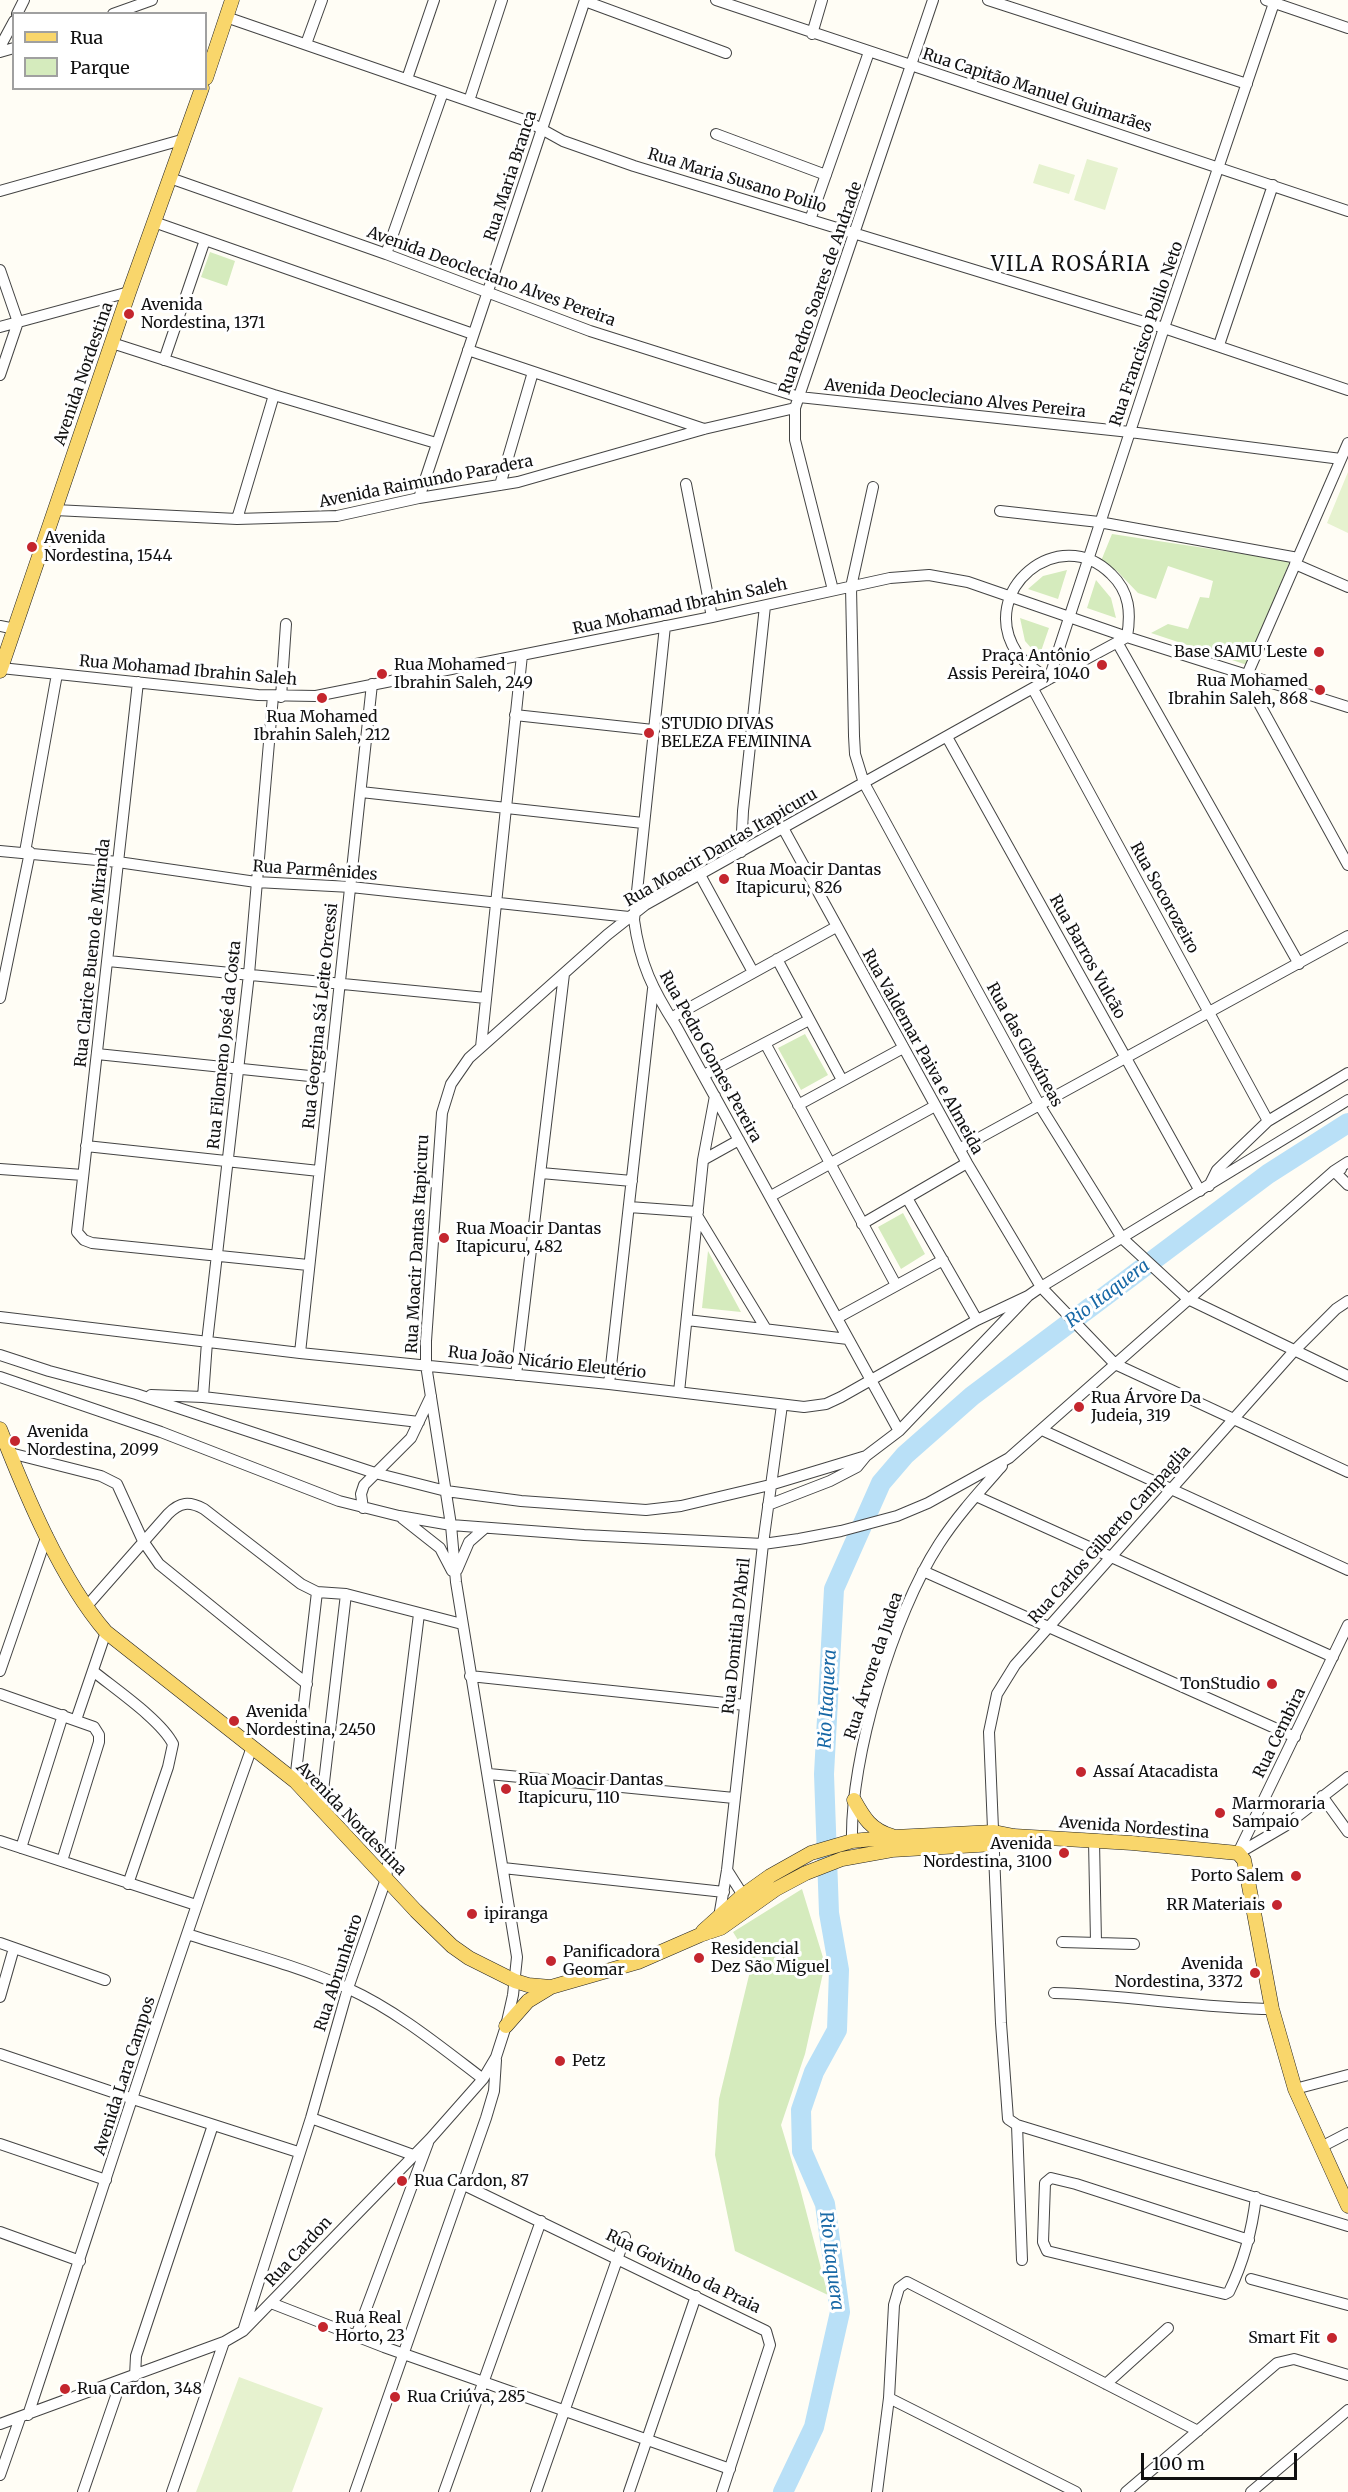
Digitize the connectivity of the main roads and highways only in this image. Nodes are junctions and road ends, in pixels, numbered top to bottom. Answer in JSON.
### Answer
{"nodes":[{"id":1,"x":232,"y":0,"type":"edge"},
{"id":2,"x":207,"y":75,"type":"edge"},
{"id":3,"x":201,"y":90,"type":"edge"},
{"id":4,"x":1,"y":670,"type":"edge"},
{"id":5,"x":0,"y":1429,"type":"edge"},
{"id":6,"x":854,"y":1800,"type":"road end"},
{"id":7,"x":894,"y":1837,"type":"junction"},
{"id":8,"x":994,"y":1838,"type":"junction"},
{"id":9,"x":845,"y":1843,"type":"junction"},
{"id":10,"x":844,"y":1859,"type":"junction"},
{"id":11,"x":746,"y":1901,"type":"junction"},
{"id":12,"x":700,"y":1935,"type":"junction"},
{"id":13,"x":551,"y":1987,"type":"junction"},
{"id":14,"x":506,"y":2026,"type":"road end"},
{"id":15,"x":1348,"y":2206,"type":"edge"}],
"edges":[{"from":1,"to":2,"type":"main road"},
{"from":3,"to":4,"type":"main road","name":"Avenida Nordestina"},
{"from":5,"to":13,"type":"main road","name":"Avenida Nordestina"},
{"from":6,"to":7,"type":"main road"},
{"from":7,"to":8,"type":"main road","name":"Avenida Nordestina"},
{"from":7,"to":9,"type":"main road","name":"Avenida Nordestina"},
{"from":8,"to":10,"type":"main road","name":"Avenida Nordestina"},
{"from":8,"to":15,"type":"main road","name":"Avenida Nordestina"},
{"from":9,"to":10,"type":"main road"},
{"from":9,"to":11,"type":"main road","name":"Avenida Nordestina"},
{"from":10,"to":11,"type":"main road","name":"Avenida Nordestina"},
{"from":11,"to":12,"type":"main road","name":"Avenida Nordestina"},
{"from":11,"to":12,"type":"main road","name":"Avenida Nordestina"},
{"from":12,"to":13,"type":"main road","name":"Avenida Nordestina"},
{"from":13,"to":14,"type":"main road"}]}
